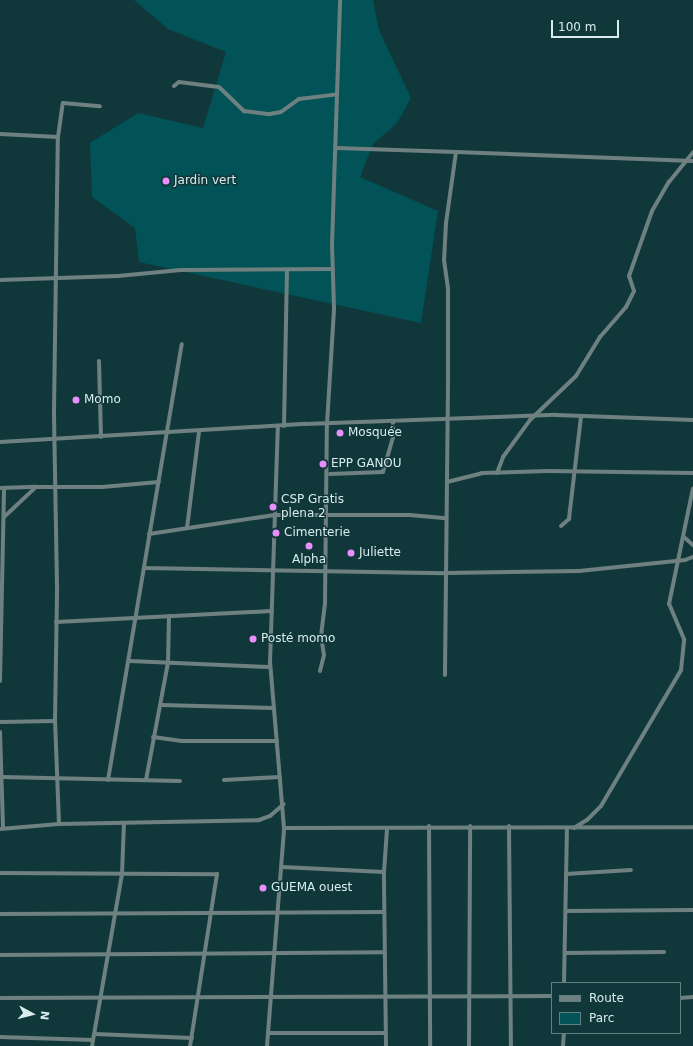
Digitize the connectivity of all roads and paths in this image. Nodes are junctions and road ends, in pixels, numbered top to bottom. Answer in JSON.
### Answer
{"nodes":[{"id":1,"x":340,"y":0,"type":"edge"},
{"id":2,"x":174,"y":86,"type":"dead end"},
{"id":3,"x":337,"y":94,"type":"junction"},
{"id":4,"x":100,"y":106,"type":"dead end"},
{"id":5,"x":0,"y":134,"type":"edge"},
{"id":6,"x":58,"y":136,"type":"junction"},
{"id":7,"x":336,"y":148,"type":"junction"},
{"id":8,"x":456,"y":152,"type":"junction"},
{"id":9,"x":693,"y":152,"type":"edge"},
{"id":10,"x":686,"y":161,"type":"junction"},
{"id":11,"x":693,"y":161,"type":"edge"},
{"id":12,"x":333,"y":269,"type":"junction"},
{"id":13,"x":287,"y":271,"type":"junction"},
{"id":14,"x":57,"y":279,"type":"junction"},
{"id":15,"x":0,"y":280,"type":"edge"},
{"id":16,"x":182,"y":344,"type":"dead end"},
{"id":17,"x":99,"y":361,"type":"dead end"},
{"id":18,"x":533,"y":416,"type":"junction"},
{"id":19,"x":581,"y":416,"type":"junction"},
{"id":20,"x":448,"y":420,"type":"junction"},
{"id":21,"x":693,"y":420,"type":"edge"},
{"id":22,"x":393,"y":422,"type":"junction"},
{"id":23,"x":327,"y":424,"type":"junction"},
{"id":24,"x":284,"y":426,"type":"junction"},
{"id":25,"x":278,"y":427,"type":"junction"},
{"id":26,"x":199,"y":432,"type":"junction"},
{"id":27,"x":166,"y":434,"type":"junction"},
{"id":28,"x":101,"y":437,"type":"junction"},
{"id":29,"x":55,"y":441,"type":"junction"},
{"id":30,"x":0,"y":442,"type":"edge"},
{"id":31,"x":574,"y":472,"type":"junction"},
{"id":32,"x":693,"y":472,"type":"edge"},
{"id":33,"x":497,"y":473,"type":"junction"},
{"id":34,"x":330,"y":474,"type":"dead end"},
{"id":35,"x":159,"y":482,"type":"junction"},
{"id":36,"x":447,"y":482,"type":"junction"},
{"id":37,"x":36,"y":487,"type":"junction"},
{"id":38,"x":2,"y":488,"type":"edge"},
{"id":39,"x":56,"y":488,"type":"junction"},
{"id":40,"x":693,"y":488,"type":"edge"},
{"id":41,"x":327,"y":514,"type":"junction"},
{"id":42,"x":275,"y":516,"type":"junction"},
{"id":43,"x":4,"y":517,"type":"junction"},
{"id":44,"x":446,"y":518,"type":"junction"},
{"id":45,"x":561,"y":526,"type":"dead end"},
{"id":46,"x":187,"y":528,"type":"junction"},
{"id":47,"x":149,"y":534,"type":"junction"},
{"id":48,"x":684,"y":537,"type":"junction"},
{"id":49,"x":693,"y":545,"type":"edge"},
{"id":50,"x":693,"y":557,"type":"edge"},
{"id":51,"x":679,"y":560,"type":"junction"},
{"id":52,"x":144,"y":568,"type":"junction"},
{"id":53,"x":273,"y":571,"type":"junction"},
{"id":54,"x":325,"y":571,"type":"junction"},
{"id":55,"x":445,"y":573,"type":"junction"},
{"id":56,"x":272,"y":612,"type":"junction"},
{"id":57,"x":169,"y":616,"type":"junction"},
{"id":58,"x":136,"y":619,"type":"junction"},
{"id":59,"x":56,"y":622,"type":"junction"},
{"id":60,"x":130,"y":661,"type":"junction"},
{"id":61,"x":168,"y":663,"type":"junction"},
{"id":62,"x":270,"y":666,"type":"junction"},
{"id":63,"x":320,"y":671,"type":"dead end"},
{"id":64,"x":445,"y":675,"type":"dead end"},
{"id":65,"x":0,"y":681,"type":"edge"},
{"id":66,"x":161,"y":705,"type":"junction"},
{"id":67,"x":273,"y":708,"type":"junction"},
{"id":68,"x":55,"y":721,"type":"junction"},
{"id":69,"x":0,"y":722,"type":"edge"},
{"id":70,"x":0,"y":732,"type":"edge"},
{"id":71,"x":153,"y":737,"type":"junction"},
{"id":72,"x":277,"y":740,"type":"junction"},
{"id":73,"x":280,"y":777,"type":"junction"},
{"id":74,"x":2,"y":778,"type":"junction"},
{"id":75,"x":56,"y":780,"type":"junction"},
{"id":76,"x":108,"y":780,"type":"junction"},
{"id":77,"x":146,"y":780,"type":"junction"},
{"id":78,"x":224,"y":780,"type":"dead end"},
{"id":79,"x":180,"y":781,"type":"dead end"},
{"id":80,"x":284,"y":804,"type":"junction"},
{"id":81,"x":124,"y":823,"type":"junction"},
{"id":82,"x":59,"y":824,"type":"junction"},
{"id":83,"x":429,"y":826,"type":"junction"},
{"id":84,"x":470,"y":826,"type":"junction"},
{"id":85,"x":508,"y":826,"type":"junction"},
{"id":86,"x":693,"y":827,"type":"edge"},
{"id":87,"x":284,"y":828,"type":"junction"},
{"id":88,"x":566,"y":828,"type":"junction"},
{"id":89,"x":574,"y":828,"type":"junction"},
{"id":90,"x":2,"y":829,"type":"edge"},
{"id":91,"x":387,"y":829,"type":"junction"},
{"id":92,"x":282,"y":867,"type":"junction"},
{"id":93,"x":631,"y":870,"type":"dead end"},
{"id":94,"x":384,"y":872,"type":"junction"},
{"id":95,"x":0,"y":873,"type":"edge"},
{"id":96,"x":122,"y":874,"type":"junction"},
{"id":97,"x":566,"y":874,"type":"junction"},
{"id":98,"x":693,"y":910,"type":"edge"},
{"id":99,"x":566,"y":911,"type":"junction"},
{"id":100,"x":278,"y":912,"type":"junction"},
{"id":101,"x":384,"y":912,"type":"junction"},
{"id":102,"x":212,"y":913,"type":"junction"},
{"id":103,"x":0,"y":914,"type":"edge"},
{"id":104,"x":116,"y":914,"type":"junction"},
{"id":105,"x":384,"y":952,"type":"junction"},
{"id":106,"x":664,"y":952,"type":"dead end"},
{"id":107,"x":275,"y":953,"type":"junction"},
{"id":108,"x":565,"y":953,"type":"junction"},
{"id":109,"x":109,"y":954,"type":"junction"},
{"id":110,"x":204,"y":954,"type":"junction"},
{"id":111,"x":0,"y":955,"type":"edge"},
{"id":112,"x":564,"y":982,"type":"edge"},
{"id":113,"x":510,"y":995,"type":"junction"},
{"id":114,"x":384,"y":996,"type":"junction"},
{"id":115,"x":429,"y":996,"type":"junction"},
{"id":116,"x":468,"y":996,"type":"junction"},
{"id":117,"x":551,"y":996,"type":"edge"},
{"id":118,"x":272,"y":997,"type":"junction"},
{"id":119,"x":693,"y":997,"type":"edge"},
{"id":120,"x":0,"y":998,"type":"edge"},
{"id":121,"x":199,"y":998,"type":"junction"},
{"id":122,"x":681,"y":998,"type":"edge"},
{"id":123,"x":101,"y":999,"type":"junction"},
{"id":124,"x":268,"y":1033,"type":"junction"},
{"id":125,"x":385,"y":1033,"type":"junction"},
{"id":126,"x":95,"y":1034,"type":"junction"},
{"id":127,"x":564,"y":1034,"type":"edge"},
{"id":128,"x":0,"y":1037,"type":"edge"},
{"id":129,"x":192,"y":1038,"type":"junction"},
{"id":130,"x":93,"y":1040,"type":"junction"},
{"id":131,"x":92,"y":1046,"type":"edge"},
{"id":132,"x":190,"y":1046,"type":"edge"},
{"id":133,"x":267,"y":1046,"type":"edge"},
{"id":134,"x":386,"y":1046,"type":"edge"},
{"id":135,"x":430,"y":1046,"type":"edge"},
{"id":136,"x":469,"y":1046,"type":"edge"},
{"id":137,"x":511,"y":1046,"type":"edge"},
{"id":138,"x":563,"y":1046,"type":"edge"}],
"edges":[{"from":1,"to":3,"type":"street"},
{"from":2,"to":3,"type":"street"},
{"from":3,"to":7,"type":"street"},
{"from":4,"to":6,"type":"street"},
{"from":5,"to":6,"type":"street"},
{"from":6,"to":14,"type":"street"},
{"from":7,"to":8,"type":"street"},
{"from":7,"to":12,"type":"street"},
{"from":8,"to":10,"type":"street"},
{"from":8,"to":20,"type":"street"},
{"from":9,"to":10,"type":"street"},
{"from":10,"to":11,"type":"street"},
{"from":10,"to":18,"type":"street"},
{"from":12,"to":13,"type":"street"},
{"from":12,"to":23,"type":"street"},
{"from":13,"to":14,"type":"street"},
{"from":13,"to":24,"type":"street"},
{"from":14,"to":15,"type":"street"},
{"from":14,"to":29,"type":"street"},
{"from":16,"to":27,"type":"street"},
{"from":17,"to":28,"type":"street"},
{"from":18,"to":19,"type":"street"},
{"from":18,"to":20,"type":"street"},
{"from":18,"to":33,"type":"street"},
{"from":19,"to":21,"type":"street"},
{"from":19,"to":31,"type":"street"},
{"from":20,"to":22,"type":"street"},
{"from":20,"to":36,"type":"street"},
{"from":22,"to":23,"type":"street"},
{"from":22,"to":34,"type":"street"},
{"from":23,"to":24,"type":"street"},
{"from":23,"to":41,"type":"street"},
{"from":24,"to":25,"type":"street"},
{"from":25,"to":26,"type":"street"},
{"from":25,"to":42,"type":"street"},
{"from":26,"to":27,"type":"street"},
{"from":26,"to":46,"type":"street"},
{"from":27,"to":28,"type":"street"},
{"from":27,"to":35,"type":"street"},
{"from":28,"to":29,"type":"street"},
{"from":29,"to":30,"type":"street"},
{"from":29,"to":39,"type":"street"},
{"from":31,"to":32,"type":"street"},
{"from":31,"to":33,"type":"street"},
{"from":31,"to":45,"type":"street"},
{"from":33,"to":36,"type":"street"},
{"from":35,"to":39,"type":"street"},
{"from":35,"to":47,"type":"street"},
{"from":36,"to":44,"type":"street"},
{"from":37,"to":38,"type":"street"},
{"from":37,"to":39,"type":"street"},
{"from":37,"to":43,"type":"street"},
{"from":38,"to":43,"type":"street"},
{"from":39,"to":59,"type":"street"},
{"from":40,"to":48,"type":"street"},
{"from":41,"to":42,"type":"street"},
{"from":41,"to":44,"type":"street"},
{"from":41,"to":54,"type":"street"},
{"from":42,"to":46,"type":"street"},
{"from":42,"to":53,"type":"street"},
{"from":43,"to":65,"type":"street"},
{"from":44,"to":55,"type":"street"},
{"from":46,"to":47,"type":"street"},
{"from":47,"to":52,"type":"street"},
{"from":48,"to":49,"type":"street"},
{"from":48,"to":51,"type":"street"},
{"from":50,"to":51,"type":"street"},
{"from":51,"to":55,"type":"street"},
{"from":51,"to":89,"type":"street"},
{"from":52,"to":53,"type":"street"},
{"from":52,"to":58,"type":"street"},
{"from":53,"to":54,"type":"street"},
{"from":53,"to":56,"type":"street"},
{"from":54,"to":55,"type":"street"},
{"from":54,"to":63,"type":"street"},
{"from":55,"to":64,"type":"street"},
{"from":56,"to":57,"type":"street"},
{"from":56,"to":62,"type":"street"},
{"from":57,"to":58,"type":"street"},
{"from":57,"to":61,"type":"street"},
{"from":58,"to":59,"type":"street"},
{"from":58,"to":60,"type":"street"},
{"from":59,"to":68,"type":"street"},
{"from":60,"to":61,"type":"street"},
{"from":60,"to":76,"type":"street"},
{"from":61,"to":62,"type":"street"},
{"from":61,"to":66,"type":"street"},
{"from":62,"to":67,"type":"street"},
{"from":66,"to":67,"type":"street"},
{"from":66,"to":71,"type":"street"},
{"from":67,"to":72,"type":"street"},
{"from":68,"to":69,"type":"street"},
{"from":68,"to":75,"type":"street"},
{"from":70,"to":74,"type":"street"},
{"from":71,"to":72,"type":"street"},
{"from":71,"to":77,"type":"street"},
{"from":72,"to":73,"type":"street"},
{"from":73,"to":78,"type":"street"},
{"from":73,"to":80,"type":"street"},
{"from":74,"to":75,"type":"street"},
{"from":74,"to":90,"type":"street"},
{"from":75,"to":76,"type":"street"},
{"from":75,"to":82,"type":"street"},
{"from":76,"to":77,"type":"street"},
{"from":77,"to":79,"type":"street"},
{"from":80,"to":81,"type":"street"},
{"from":80,"to":87,"type":"street"},
{"from":81,"to":82,"type":"street"},
{"from":81,"to":96,"type":"street"},
{"from":82,"to":90,"type":"street"},
{"from":83,"to":84,"type":"street"},
{"from":83,"to":91,"type":"street"},
{"from":83,"to":115,"type":"street"},
{"from":84,"to":85,"type":"street"},
{"from":84,"to":116,"type":"street"},
{"from":85,"to":88,"type":"street"},
{"from":85,"to":113,"type":"street"},
{"from":86,"to":89,"type":"street"},
{"from":87,"to":91,"type":"street"},
{"from":87,"to":92,"type":"street"},
{"from":88,"to":89,"type":"street"},
{"from":88,"to":97,"type":"street"},
{"from":91,"to":94,"type":"street"},
{"from":92,"to":94,"type":"street"},
{"from":92,"to":100,"type":"street"},
{"from":93,"to":97,"type":"street"},
{"from":94,"to":101,"type":"street"},
{"from":95,"to":96,"type":"street"},
{"from":96,"to":102,"type":"street"},
{"from":96,"to":104,"type":"street"},
{"from":97,"to":99,"type":"street"},
{"from":98,"to":99,"type":"street"},
{"from":99,"to":108,"type":"street"},
{"from":100,"to":101,"type":"street"},
{"from":100,"to":102,"type":"street"},
{"from":100,"to":107,"type":"street"},
{"from":101,"to":105,"type":"street"},
{"from":102,"to":104,"type":"street"},
{"from":102,"to":110,"type":"street"},
{"from":103,"to":104,"type":"street"},
{"from":104,"to":109,"type":"street"},
{"from":105,"to":107,"type":"street"},
{"from":105,"to":114,"type":"street"},
{"from":106,"to":108,"type":"street"},
{"from":107,"to":110,"type":"street"},
{"from":107,"to":118,"type":"street"},
{"from":108,"to":112,"type":"street"},
{"from":109,"to":110,"type":"street"},
{"from":109,"to":111,"type":"street"},
{"from":109,"to":123,"type":"street"},
{"from":110,"to":121,"type":"street"},
{"from":113,"to":116,"type":"street"},
{"from":113,"to":117,"type":"street"},
{"from":113,"to":137,"type":"street"},
{"from":114,"to":115,"type":"street"},
{"from":114,"to":118,"type":"street"},
{"from":114,"to":125,"type":"street"},
{"from":115,"to":116,"type":"street"},
{"from":115,"to":135,"type":"street"},
{"from":116,"to":136,"type":"street"},
{"from":118,"to":121,"type":"street"},
{"from":118,"to":124,"type":"street"},
{"from":119,"to":122,"type":"street"},
{"from":120,"to":123,"type":"street"},
{"from":121,"to":123,"type":"street"},
{"from":121,"to":129,"type":"street"},
{"from":123,"to":126,"type":"street"},
{"from":124,"to":125,"type":"street"},
{"from":124,"to":133,"type":"street"},
{"from":125,"to":134,"type":"street"},
{"from":126,"to":129,"type":"street"},
{"from":126,"to":130,"type":"street"},
{"from":127,"to":138,"type":"street"},
{"from":128,"to":130,"type":"street"},
{"from":129,"to":132,"type":"street"},
{"from":130,"to":131,"type":"street"}]}
